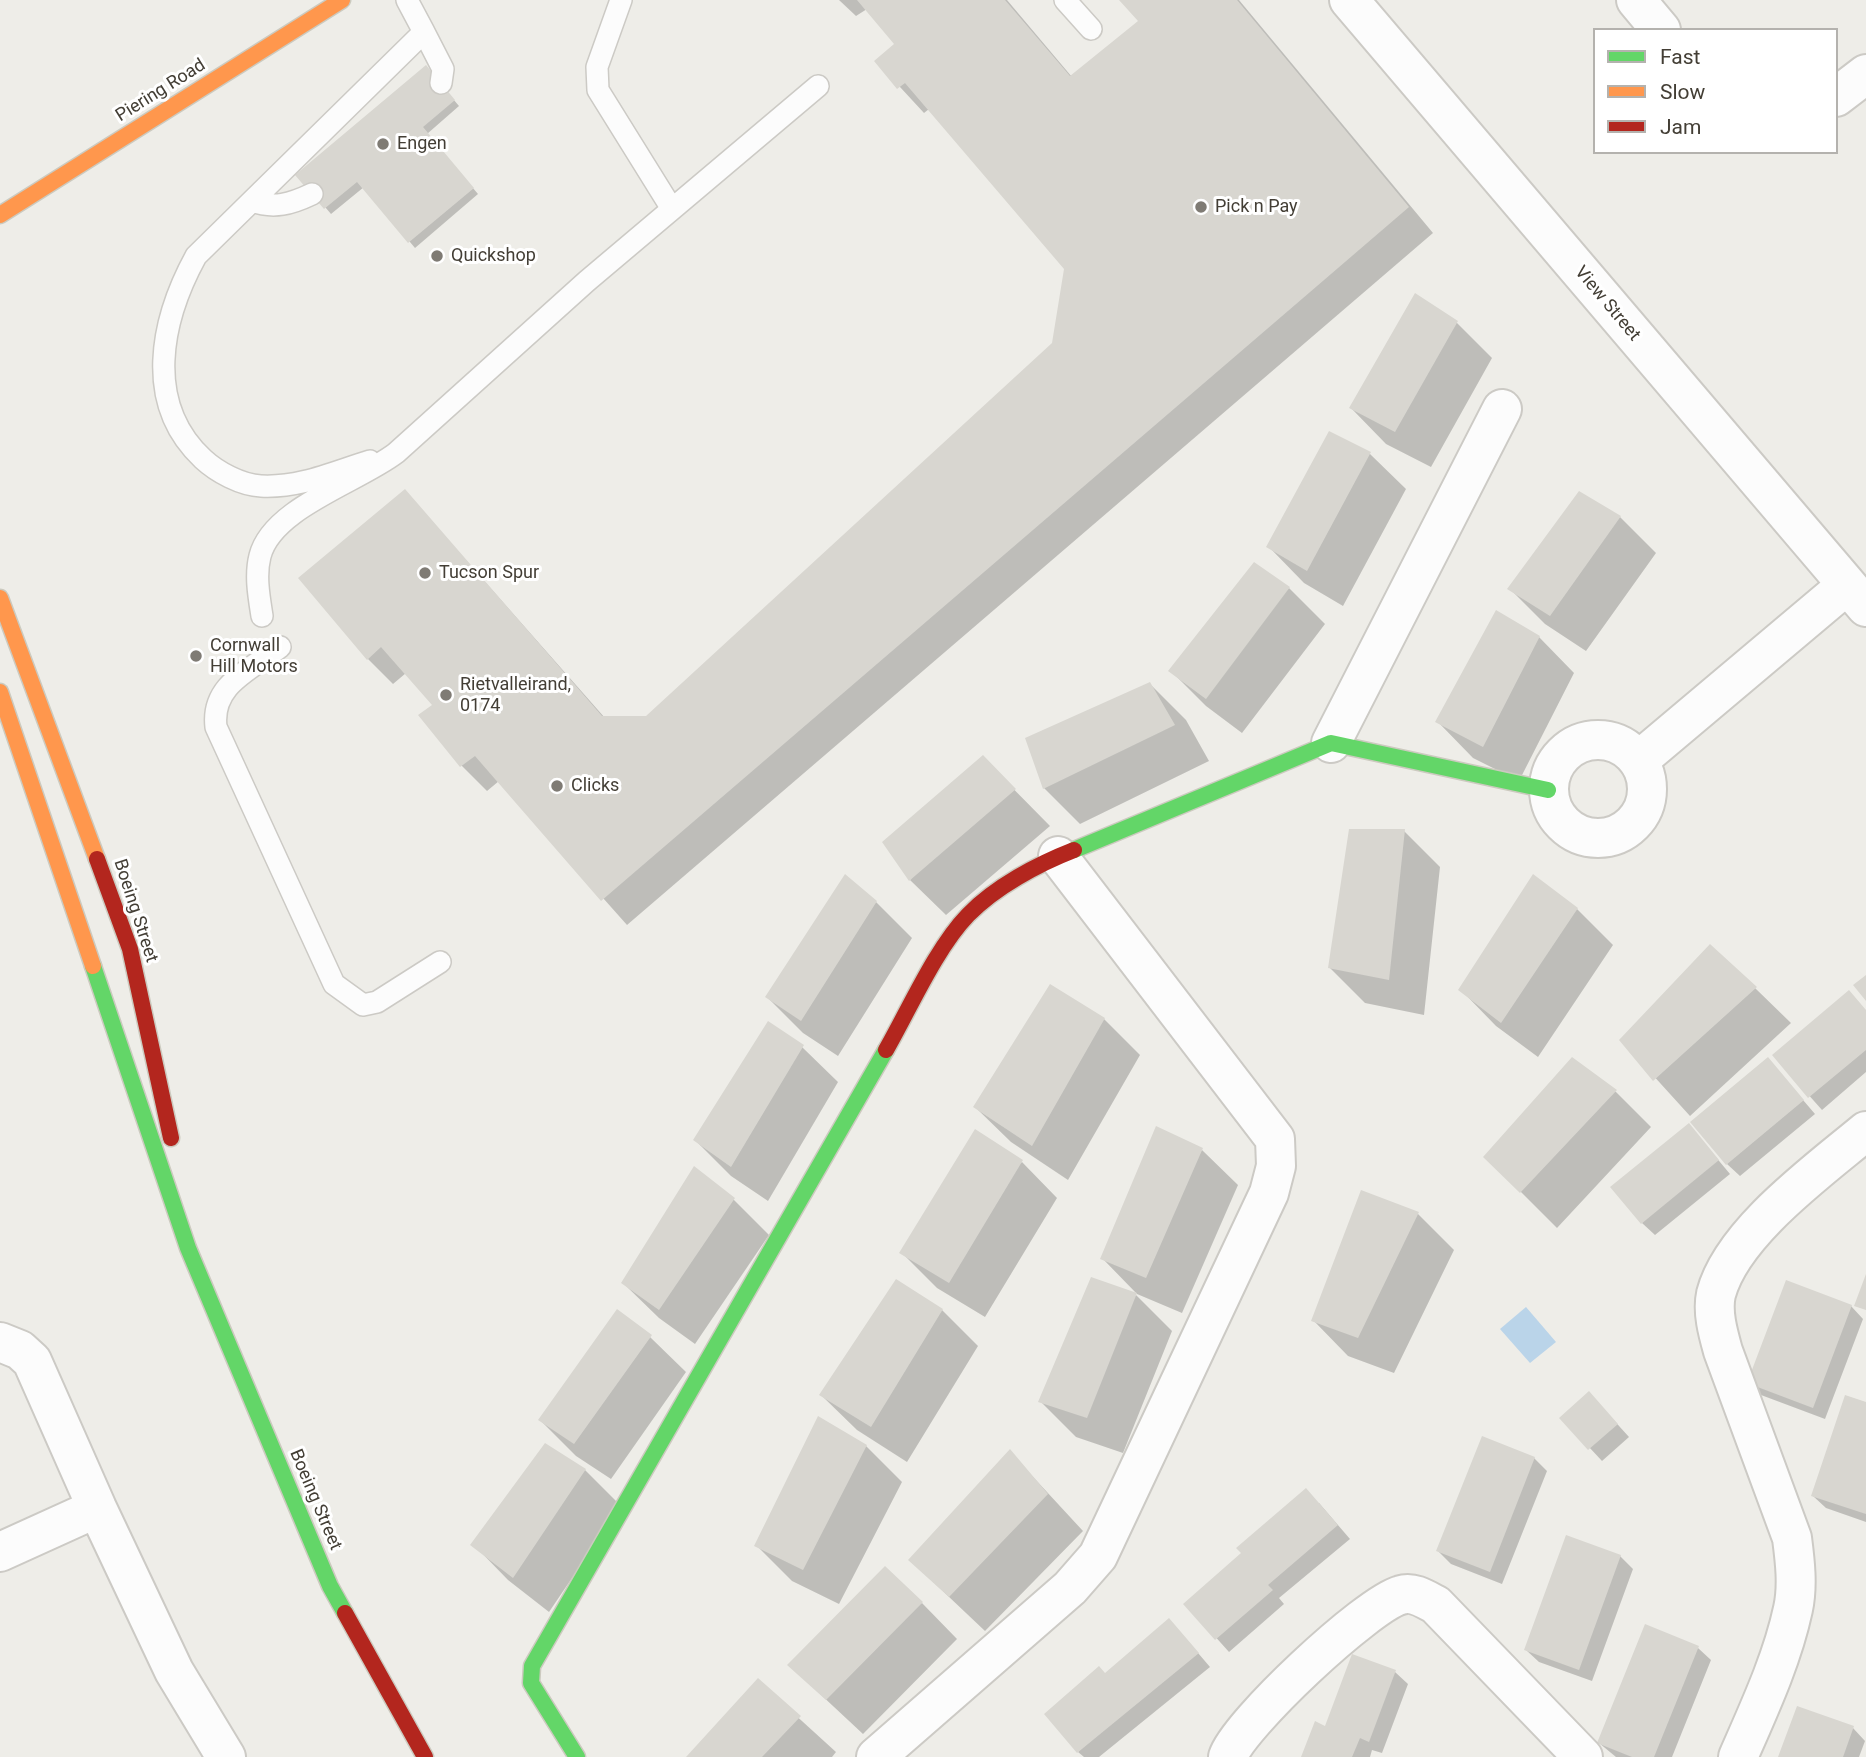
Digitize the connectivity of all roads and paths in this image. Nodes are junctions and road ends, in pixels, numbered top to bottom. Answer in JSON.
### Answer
{"nodes":[{"id":1,"x":342,"y":0,"type":"edge"},
{"id":2,"x":407,"y":0,"type":"edge"},
{"id":3,"x":621,"y":0,"type":"edge"},
{"id":4,"x":1065,"y":0,"type":"edge"},
{"id":5,"x":1349,"y":0,"type":"edge"},
{"id":6,"x":1636,"y":0,"type":"edge"},
{"id":7,"x":1659,"y":28,"type":"edge"},
{"id":8,"x":1091,"y":29,"type":"dead end"},
{"id":9,"x":424,"y":32,"type":"junction"},
{"id":10,"x":1866,"y":74,"type":"edge"},
{"id":11,"x":440,"y":83,"type":"dead end"},
{"id":12,"x":818,"y":86,"type":"dead end"},
{"id":13,"x":1838,"y":95,"type":"edge"},
{"id":14,"x":312,"y":194,"type":"dead end"},
{"id":15,"x":252,"y":201,"type":"junction"},
{"id":16,"x":672,"y":209,"type":"junction"},
{"id":17,"x":0,"y":215,"type":"edge"},
{"id":18,"x":1502,"y":409,"type":"dead end"},
{"id":19,"x":396,"y":453,"type":"junction"},
{"id":20,"x":1856,"y":596,"type":"edge"},
{"id":21,"x":0,"y":598,"type":"edge"},
{"id":22,"x":262,"y":615,"type":"dead end"},
{"id":23,"x":280,"y":648,"type":"dead end"},
{"id":24,"x":0,"y":692,"type":"edge"},
{"id":25,"x":1331,"y":743,"type":"junction"},
{"id":26,"x":1638,"y":761,"type":"junction"},
{"id":27,"x":1548,"y":790,"type":"junction"},
{"id":28,"x":1058,"y":856,"type":"junction"},
{"id":29,"x":440,"y":962,"type":"dead end"},
{"id":30,"x":1866,"y":1131,"type":"edge"},
{"id":31,"x":188,"y":1248,"type":"junction"},
{"id":32,"x":0,"y":1342,"type":"edge"},
{"id":33,"x":97,"y":1508,"type":"junction"},
{"id":34,"x":0,"y":1552,"type":"edge"},
{"id":35,"x":219,"y":1755,"type":"edge"},
{"id":36,"x":425,"y":1757,"type":"edge"},
{"id":37,"x":577,"y":1757,"type":"edge"},
{"id":38,"x":876,"y":1757,"type":"edge"},
{"id":39,"x":1228,"y":1757,"type":"edge"},
{"id":40,"x":1583,"y":1757,"type":"edge"},
{"id":41,"x":1738,"y":1757,"type":"edge"}],
"edges":[{"from":1,"to":17,"type":"street","name":"Piering Road"},
{"from":2,"to":9,"type":"lane"},
{"from":3,"to":16,"type":"lane"},
{"from":4,"to":8,"type":"lane"},
{"from":5,"to":20,"type":"street","name":"View Street"},
{"from":6,"to":7,"type":"street"},
{"from":9,"to":11,"type":"lane"},
{"from":9,"to":15,"type":"lane"},
{"from":10,"to":13,"type":"street"},
{"from":12,"to":16,"type":"lane"},
{"from":14,"to":15,"type":"lane"},
{"from":15,"to":19,"type":"lane"},
{"from":16,"to":19,"type":"lane"},
{"from":18,"to":25,"type":"street"},
{"from":19,"to":22,"type":"lane"},
{"from":20,"to":26,"type":"street"},
{"from":21,"to":31,"type":"street","name":"Boeing Street"},
{"from":23,"to":29,"type":"lane"},
{"from":24,"to":31,"type":"street","name":"Boeing Street"},
{"from":25,"to":27,"type":"street"},
{"from":25,"to":28,"type":"street"},
{"from":26,"to":27,"type":"street"},
{"from":26,"to":27,"type":"street"},
{"from":28,"to":37,"type":"street"},
{"from":28,"to":38,"type":"street"},
{"from":30,"to":41,"type":"street"},
{"from":31,"to":36,"type":"street","name":"Boeing Street"},
{"from":32,"to":33,"type":"street"},
{"from":33,"to":34,"type":"street"},
{"from":33,"to":35,"type":"street"},
{"from":39,"to":40,"type":"street"}]}
